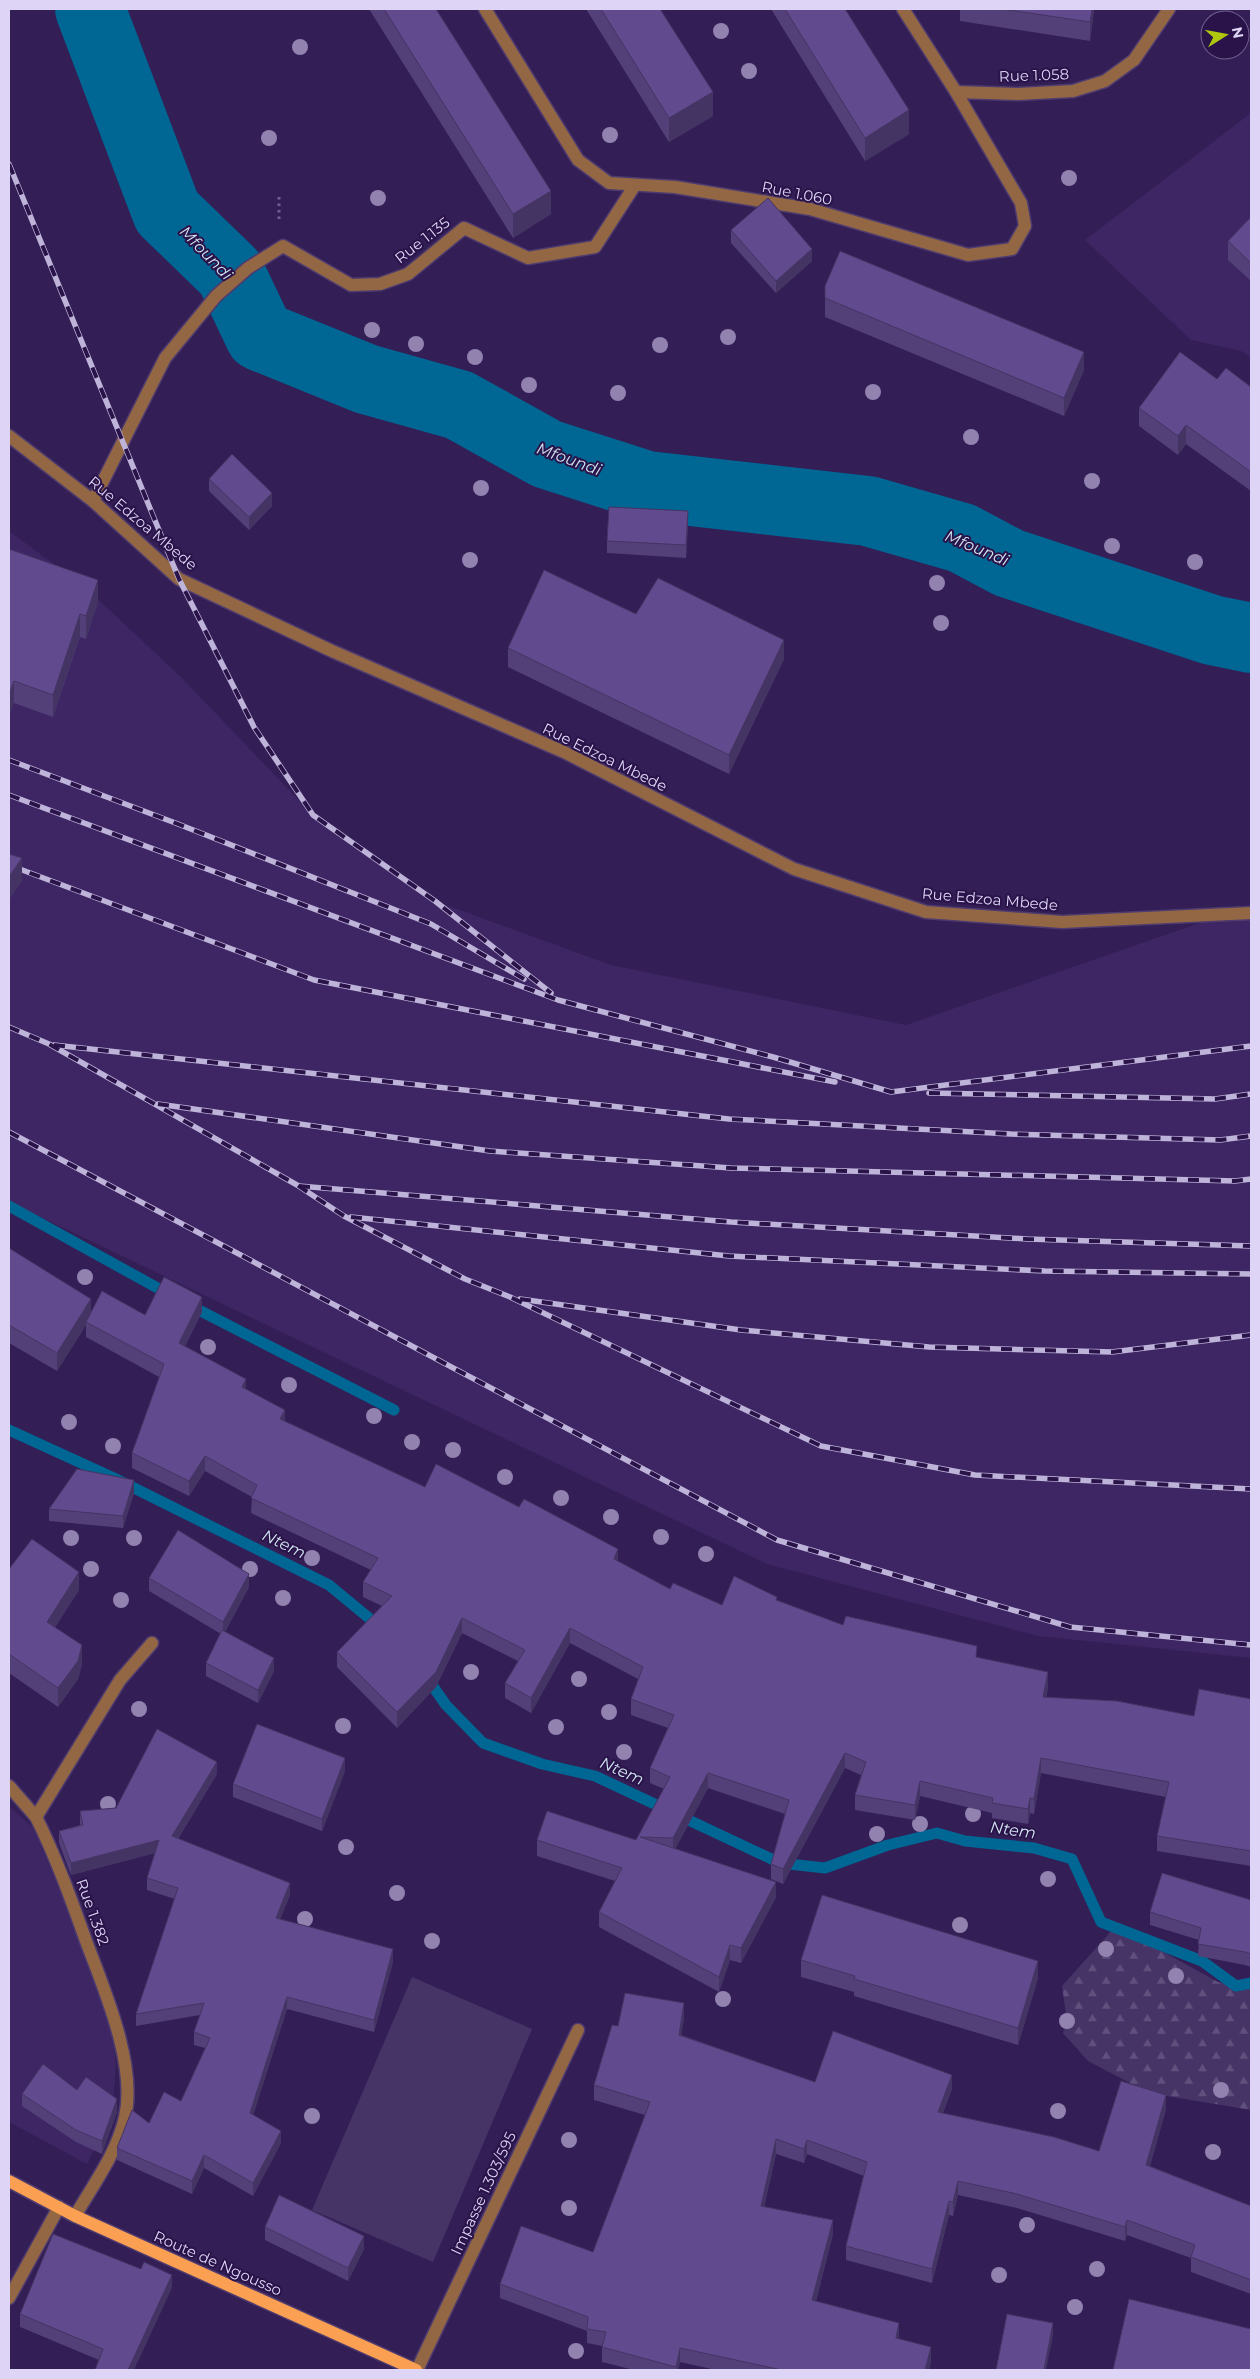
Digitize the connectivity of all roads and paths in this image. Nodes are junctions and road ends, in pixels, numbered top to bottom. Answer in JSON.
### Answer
{"nodes":[{"id":1,"x":485,"y":9,"type":"edge"},
{"id":2,"x":903,"y":9,"type":"edge"},
{"id":3,"x":1169,"y":9,"type":"edge"},
{"id":4,"x":956,"y":92,"type":"junction"},
{"id":5,"x":635,"y":185,"type":"junction"},
{"id":6,"x":9,"y":436,"type":"edge"},
{"id":7,"x":93,"y":501,"type":"junction"},
{"id":8,"x":1251,"y":913,"type":"edge"},
{"id":9,"x":152,"y":1643,"type":"dead end"},
{"id":10,"x":9,"y":1786,"type":"edge"},
{"id":11,"x":36,"y":1817,"type":"junction"},
{"id":12,"x":578,"y":2030,"type":"dead end"},
{"id":13,"x":9,"y":2181,"type":"edge"},
{"id":14,"x":59,"y":2207,"type":"junction"},
{"id":15,"x":75,"y":2216,"type":"junction"},
{"id":16,"x":9,"y":2298,"type":"edge"},
{"id":17,"x":417,"y":2370,"type":"edge"}],
"edges":[{"from":1,"to":5,"type":"street","name":"Rue 1.060"},
{"from":2,"to":4,"type":"street"},
{"from":3,"to":4,"type":"street","name":"Rue 1.058"},
{"from":4,"to":5,"type":"street","name":"Rue 1.060"},
{"from":5,"to":7,"type":"street","name":"Rue 1.135"},
{"from":6,"to":7,"type":"street","name":"Rue Edzoa Mbede"},
{"from":7,"to":8,"type":"street","name":"Rue Edzoa Mbede"},
{"from":9,"to":11,"type":"street"},
{"from":10,"to":11,"type":"street","name":"Rue 1.382"},
{"from":11,"to":15,"type":"street","name":"Rue 1.382"},
{"from":12,"to":17,"type":"street","name":"Impasse 1.303/595"},
{"from":13,"to":14,"type":"main road","name":"Route de Ngousso"},
{"from":14,"to":15,"type":"main road","name":"Route de Ngousso"},
{"from":14,"to":16,"type":"street"},
{"from":15,"to":17,"type":"main road","name":"Route de Ngousso"}]}
